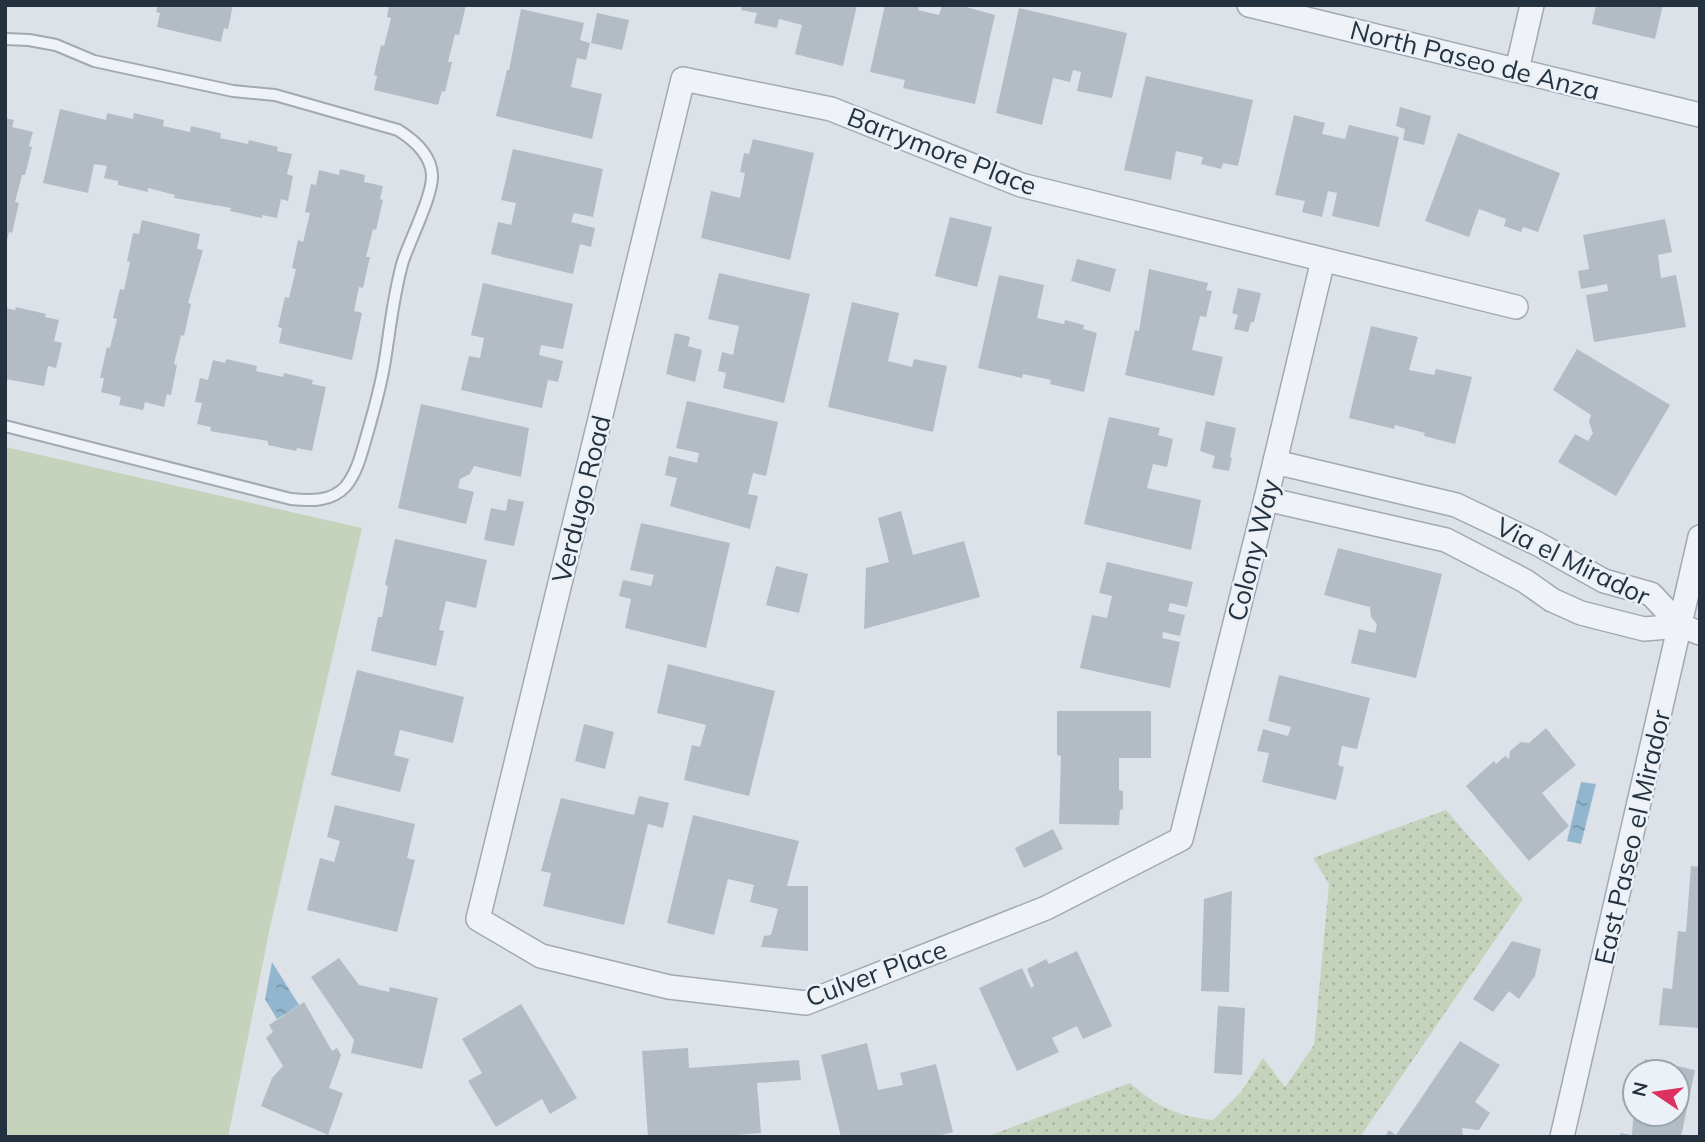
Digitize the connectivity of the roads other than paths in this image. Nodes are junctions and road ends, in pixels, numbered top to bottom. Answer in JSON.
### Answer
{"nodes":[{"id":1,"x":1249,"y":5,"type":"edge"},
{"id":2,"x":1532,"y":5,"type":"edge"},
{"id":3,"x":5,"y":39,"type":"edge"},
{"id":4,"x":1517,"y":70,"type":"junction"},
{"id":5,"x":683,"y":79,"type":"joint"},
{"id":6,"x":1700,"y":115,"type":"edge"},
{"id":7,"x":1323,"y":260,"type":"junction"},
{"id":8,"x":1516,"y":307,"type":"dead end"},
{"id":9,"x":5,"y":426,"type":"edge"},
{"id":10,"x":1275,"y":462,"type":"junction"},
{"id":11,"x":1266,"y":499,"type":"junction"},
{"id":12,"x":1700,"y":537,"type":"edge"},
{"id":13,"x":1690,"y":630,"type":"edge"},
{"id":14,"x":1181,"y":839,"type":"joint"},
{"id":15,"x":478,"y":919,"type":"joint"},
{"id":16,"x":1562,"y":1137,"type":"edge"}],
"edges":[{"from":1,"to":4,"type":"street","name":"North Paseo de Anza"},
{"from":2,"to":4,"type":"street"},
{"from":3,"to":9,"type":"lane"},
{"from":4,"to":6,"type":"street","name":"North Paseo de Anza"},
{"from":5,"to":7,"type":"street","name":"Barrymore Place"},
{"from":5,"to":15,"type":"street","name":"Verdugo Road"},
{"from":7,"to":8,"type":"street","name":"Barrymore Place"},
{"from":7,"to":10,"type":"street","name":"Colony Way"},
{"from":10,"to":11,"type":"street","name":"Colony Way"},
{"from":10,"to":13,"type":"street","name":"Via el Mirador"},
{"from":11,"to":13,"type":"street","name":"Via el Mirador"},
{"from":11,"to":14,"type":"street","name":"Colony Way"},
{"from":12,"to":13,"type":"street","name":"East Paseo el Mirador"},
{"from":13,"to":16,"type":"street","name":"East Paseo el Mirador"},
{"from":14,"to":15,"type":"street","name":"Culver Place"}]}
